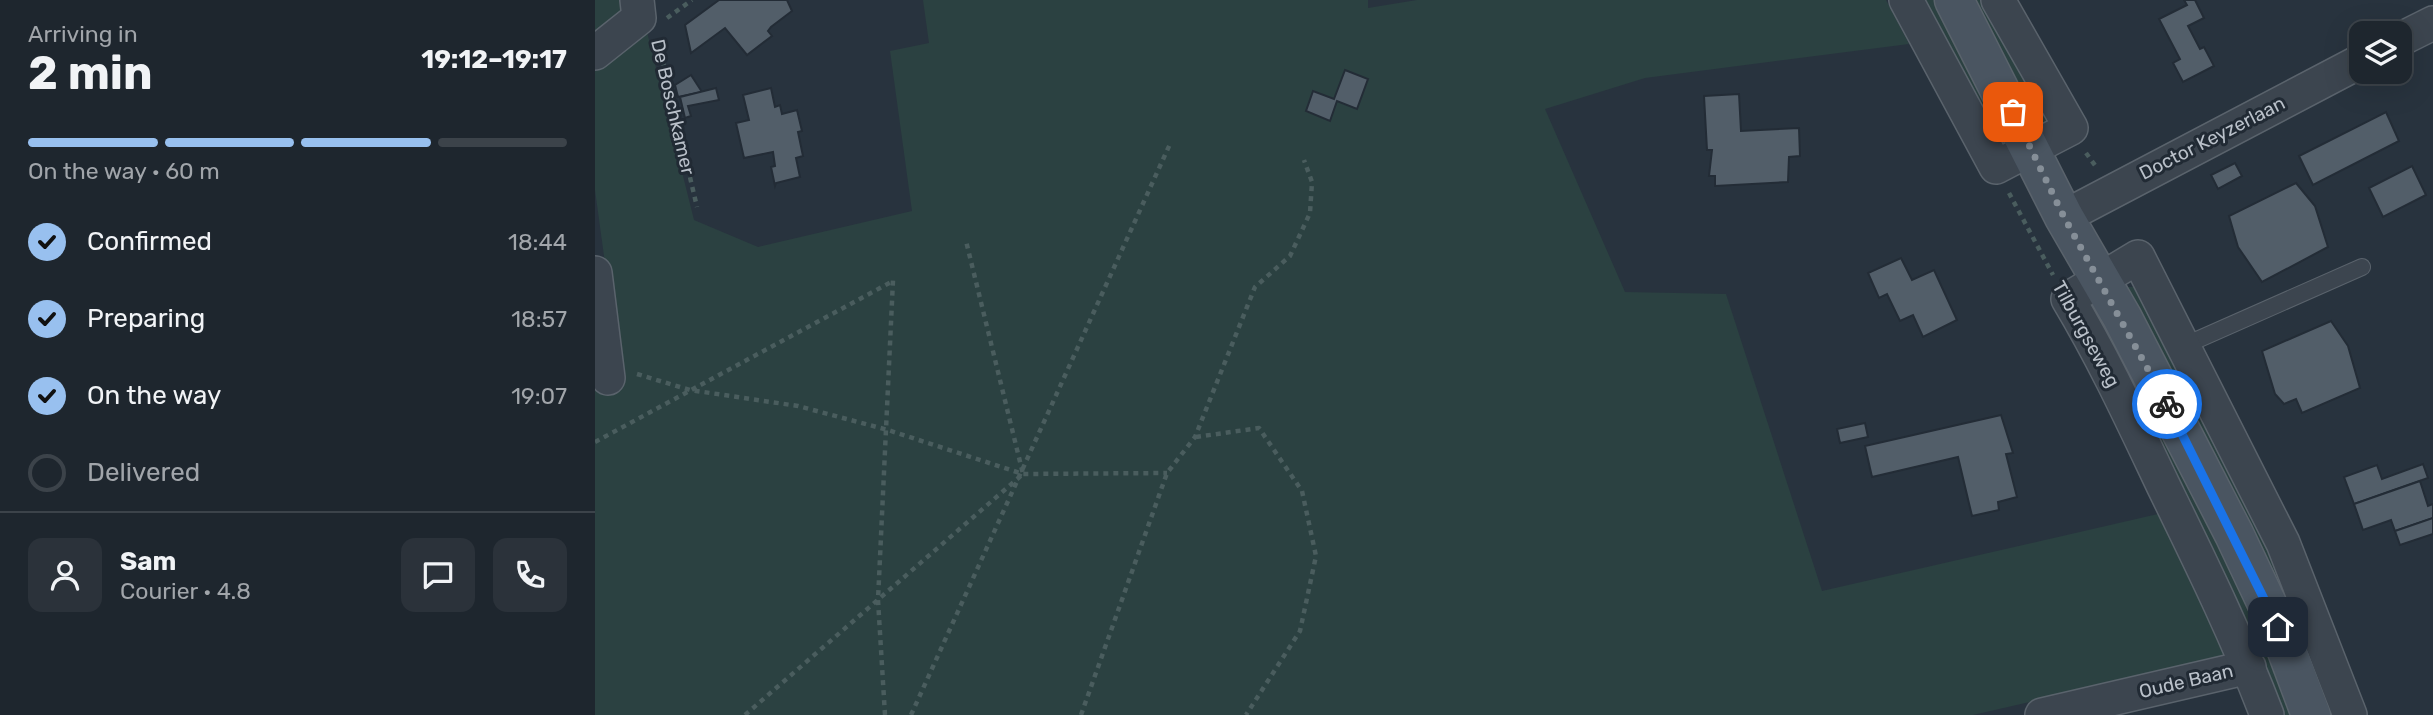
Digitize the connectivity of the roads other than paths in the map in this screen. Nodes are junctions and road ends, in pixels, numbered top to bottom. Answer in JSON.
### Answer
{"nodes":[{"id":1,"x":1906,"y":0,"type":"edge"},
{"id":2,"x":1954,"y":0,"type":"edge"},
{"id":3,"x":1998,"y":0,"type":"edge"},
{"id":4,"x":643,"y":13,"type":"edge"},
{"id":5,"x":2433,"y":23,"type":"edge"},
{"id":6,"x":2412,"y":34,"type":"edge"},
{"id":7,"x":595,"y":53,"type":"edge"},
{"id":8,"x":2349,"y":67,"type":"edge"},
{"id":9,"x":2031,"y":149,"type":"junction"},
{"id":10,"x":2064,"y":217,"type":"junction"},
{"id":11,"x":2362,"y":267,"type":"dead end"},
{"id":12,"x":595,"y":273,"type":"edge"},
{"id":13,"x":2100,"y":279,"type":"junction"},
{"id":14,"x":2181,"y":347,"type":"junction"},
{"id":15,"x":607,"y":371,"type":"road end"},
{"id":16,"x":2249,"y":667,"type":"junction"},
{"id":17,"x":2042,"y":715,"type":"edge"},
{"id":18,"x":2267,"y":715,"type":"edge"},
{"id":19,"x":2311,"y":715,"type":"edge"},
{"id":20,"x":2350,"y":715,"type":"edge"}],
"edges":[{"from":1,"to":9,"type":"street"},
{"from":2,"to":9,"type":"street","name":"Tilburgseweg"},
{"from":3,"to":9,"type":"street"},
{"from":4,"to":7,"type":"street","name":"De Boschkamer"},
{"from":5,"to":6,"type":"street"},
{"from":8,"to":10,"type":"street","name":"Doctor Keyzerlaan"},
{"from":9,"to":10,"type":"street","name":"Tilburgseweg"},
{"from":10,"to":13,"type":"street","name":"Tilburgseweg"},
{"from":11,"to":14,"type":"lane"},
{"from":12,"to":15,"type":"street"},
{"from":13,"to":14,"type":"street"},
{"from":13,"to":16,"type":"street","name":"Tilburgseweg"},
{"from":13,"to":19,"type":"street","name":"Tilburgseweg"},
{"from":14,"to":20,"type":"street"},
{"from":16,"to":17,"type":"street","name":"Oude Baan"},
{"from":16,"to":18,"type":"street","name":"Tilburgseweg"}]}
